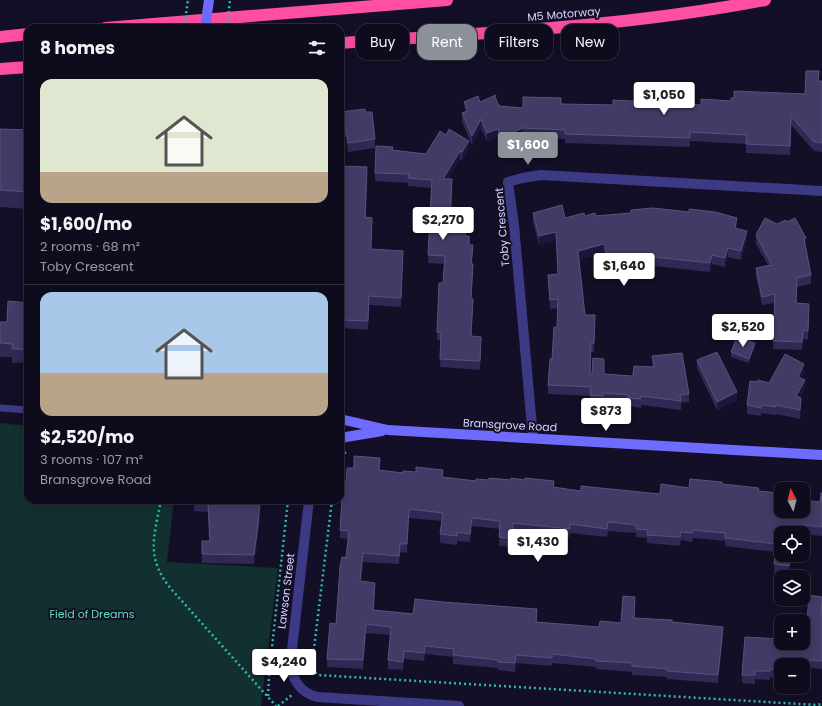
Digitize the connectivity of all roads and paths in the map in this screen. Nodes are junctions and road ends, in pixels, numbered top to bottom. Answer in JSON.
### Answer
{"nodes":[{"id":1,"x":188,"y":0,"type":"edge"},
{"id":2,"x":209,"y":0,"type":"edge"},
{"id":3,"x":230,"y":0,"type":"edge"},
{"id":4,"x":447,"y":0,"type":"edge"},
{"id":5,"x":764,"y":0,"type":"edge"},
{"id":6,"x":154,"y":24,"type":"edge"},
{"id":7,"x":185,"y":24,"type":"edge"},
{"id":8,"x":206,"y":24,"type":"edge"},
{"id":9,"x":227,"y":24,"type":"edge"},
{"id":10,"x":24,"y":34,"type":"edge"},
{"id":11,"x":0,"y":37,"type":"edge"},
{"id":12,"x":344,"y":43,"type":"edge"},
{"id":13,"x":24,"y":67,"type":"edge"},
{"id":14,"x":0,"y":69,"type":"edge"},
{"id":15,"x":822,"y":191,"type":"edge"},
{"id":16,"x":0,"y":408,"type":"edge"},
{"id":17,"x":24,"y":410,"type":"edge"},
{"id":18,"x":344,"y":420,"type":"edge"},
{"id":19,"x":388,"y":430,"type":"junction"},
{"id":20,"x":344,"y":437,"type":"edge"},
{"id":21,"x":533,"y":438,"type":"junction"},
{"id":22,"x":822,"y":455,"type":"edge"},
{"id":23,"x":160,"y":504,"type":"edge"},
{"id":24,"x":288,"y":504,"type":"edge"},
{"id":25,"x":309,"y":504,"type":"edge"},
{"id":26,"x":332,"y":504,"type":"edge"},
{"id":27,"x":300,"y":688,"type":"junction"},
{"id":28,"x":268,"y":696,"type":"junction"},
{"id":29,"x":822,"y":704,"type":"edge"},
{"id":30,"x":277,"y":706,"type":"edge"},
{"id":31,"x":459,"y":706,"type":"edge"}],
"edges":[{"from":1,"to":7,"type":"path","bridge":true},
{"from":2,"to":8,"type":"main road","bridge":true},
{"from":3,"to":9,"type":"path","bridge":true},
{"from":4,"to":6,"type":"highway"},
{"from":5,"to":12,"type":"highway","name":"M5 Motorway"},
{"from":10,"to":11,"type":"highway"},
{"from":13,"to":14,"type":"highway"},
{"from":15,"to":21,"type":"street","name":"Toby Crescent"},
{"from":16,"to":17,"type":"lane"},
{"from":18,"to":19,"type":"main road","name":"Bransgrove Road"},
{"from":19,"to":20,"type":"main road","name":"Bransgrove Road"},
{"from":19,"to":21,"type":"main road","name":"Bransgrove Road"},
{"from":21,"to":22,"type":"main road","name":"Bransgrove Road"},
{"from":23,"to":28,"type":"path"},
{"from":24,"to":28,"type":"path"},
{"from":25,"to":27,"type":"street","name":"Lawson Street"},
{"from":26,"to":29,"type":"path"},
{"from":27,"to":30,"type":"path"},
{"from":27,"to":31,"type":"street"},
{"from":28,"to":30,"type":"path"}]}
